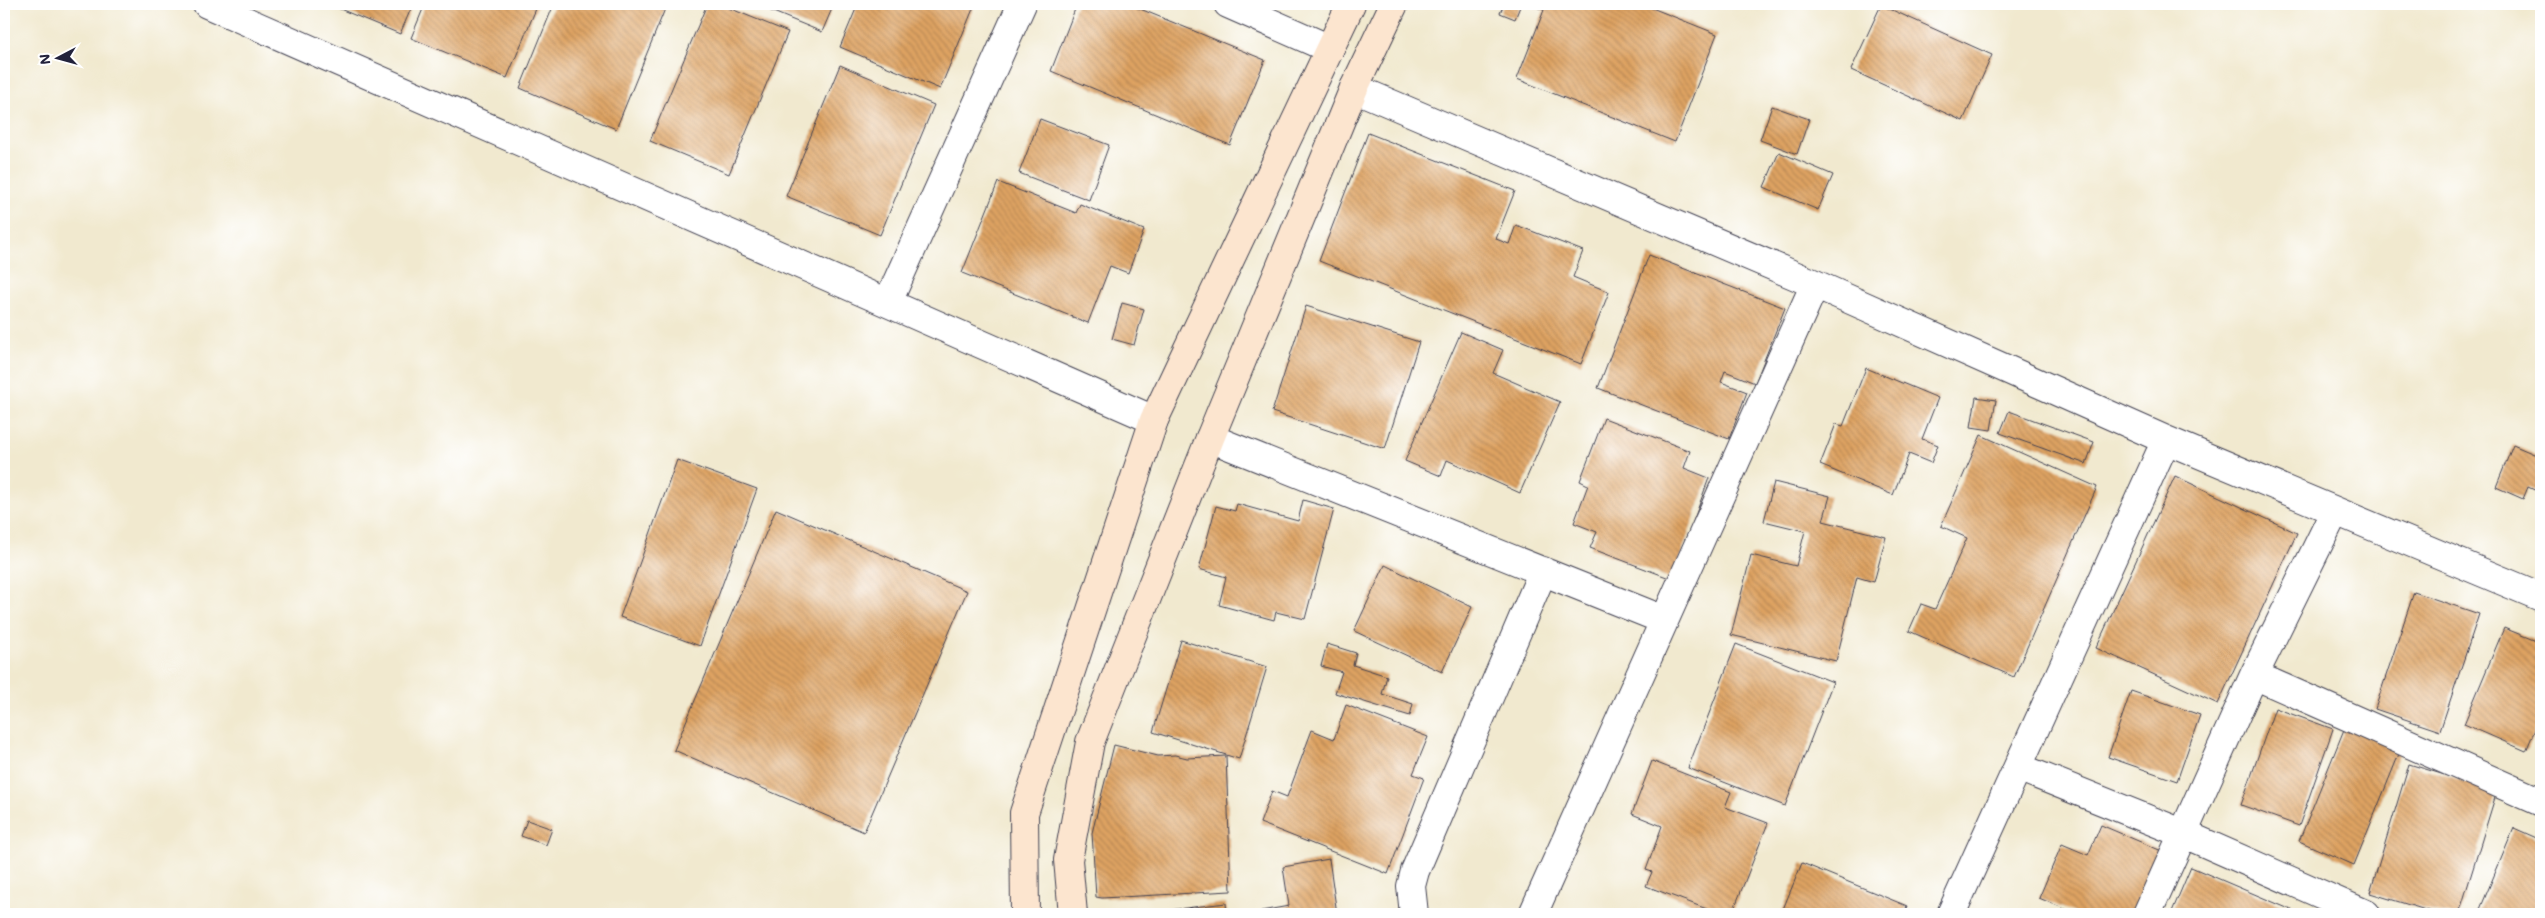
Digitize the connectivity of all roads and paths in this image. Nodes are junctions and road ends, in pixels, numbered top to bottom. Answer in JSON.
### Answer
{"nodes":[{"id":1,"x":207,"y":4,"type":"edge"},
{"id":2,"x":1022,"y":4,"type":"edge"},
{"id":3,"x":1228,"y":4,"type":"edge"},
{"id":4,"x":1351,"y":4,"type":"edge"},
{"id":5,"x":1394,"y":4,"type":"edge"},
{"id":6,"x":245,"y":11,"type":"edge"},
{"id":7,"x":1330,"y":49,"type":"junction"},
{"id":8,"x":1354,"y":88,"type":"junction"},
{"id":9,"x":1815,"y":284,"type":"junction"},
{"id":10,"x":888,"y":302,"type":"junction"},
{"id":11,"x":1154,"y":420,"type":"junction"},
{"id":12,"x":1210,"y":438,"type":"junction"},
{"id":13,"x":2166,"y":440,"type":"junction"},
{"id":14,"x":2335,"y":511,"type":"junction"},
{"id":15,"x":1543,"y":571,"type":"junction"},
{"id":16,"x":2541,"y":597,"type":"edge"},
{"id":17,"x":1664,"y":620,"type":"junction"},
{"id":18,"x":2254,"y":675,"type":"junction"},
{"id":19,"x":2018,"y":767,"type":"junction"},
{"id":20,"x":2541,"y":802,"type":"edge"},
{"id":21,"x":2182,"y":833,"type":"junction"},
{"id":22,"x":2352,"y":911,"type":"edge"},
{"id":23,"x":1019,"y":913,"type":"edge"},
{"id":24,"x":1073,"y":914,"type":"edge"},
{"id":25,"x":1414,"y":914,"type":"edge"},
{"id":26,"x":1533,"y":914,"type":"edge"},
{"id":27,"x":1951,"y":914,"type":"edge"},
{"id":28,"x":2147,"y":914,"type":"edge"}],
"edges":[{"from":1,"to":6,"type":"street"},
{"from":2,"to":10,"type":"street"},
{"from":3,"to":7,"type":"street"},
{"from":4,"to":7,"type":"street"},
{"from":5,"to":8,"type":"street"},
{"from":6,"to":10,"type":"street"},
{"from":7,"to":11,"type":"street"},
{"from":8,"to":9,"type":"street"},
{"from":8,"to":12,"type":"street"},
{"from":9,"to":13,"type":"street"},
{"from":9,"to":17,"type":"street"},
{"from":10,"to":11,"type":"street"},
{"from":11,"to":23,"type":"street"},
{"from":12,"to":15,"type":"street"},
{"from":12,"to":24,"type":"street"},
{"from":13,"to":14,"type":"street"},
{"from":13,"to":19,"type":"street"},
{"from":14,"to":16,"type":"street"},
{"from":14,"to":18,"type":"street"},
{"from":15,"to":17,"type":"street"},
{"from":15,"to":25,"type":"street"},
{"from":17,"to":26,"type":"street"},
{"from":18,"to":20,"type":"street"},
{"from":18,"to":21,"type":"street"},
{"from":19,"to":21,"type":"street"},
{"from":19,"to":27,"type":"street"},
{"from":21,"to":22,"type":"street"},
{"from":21,"to":28,"type":"street"}]}
